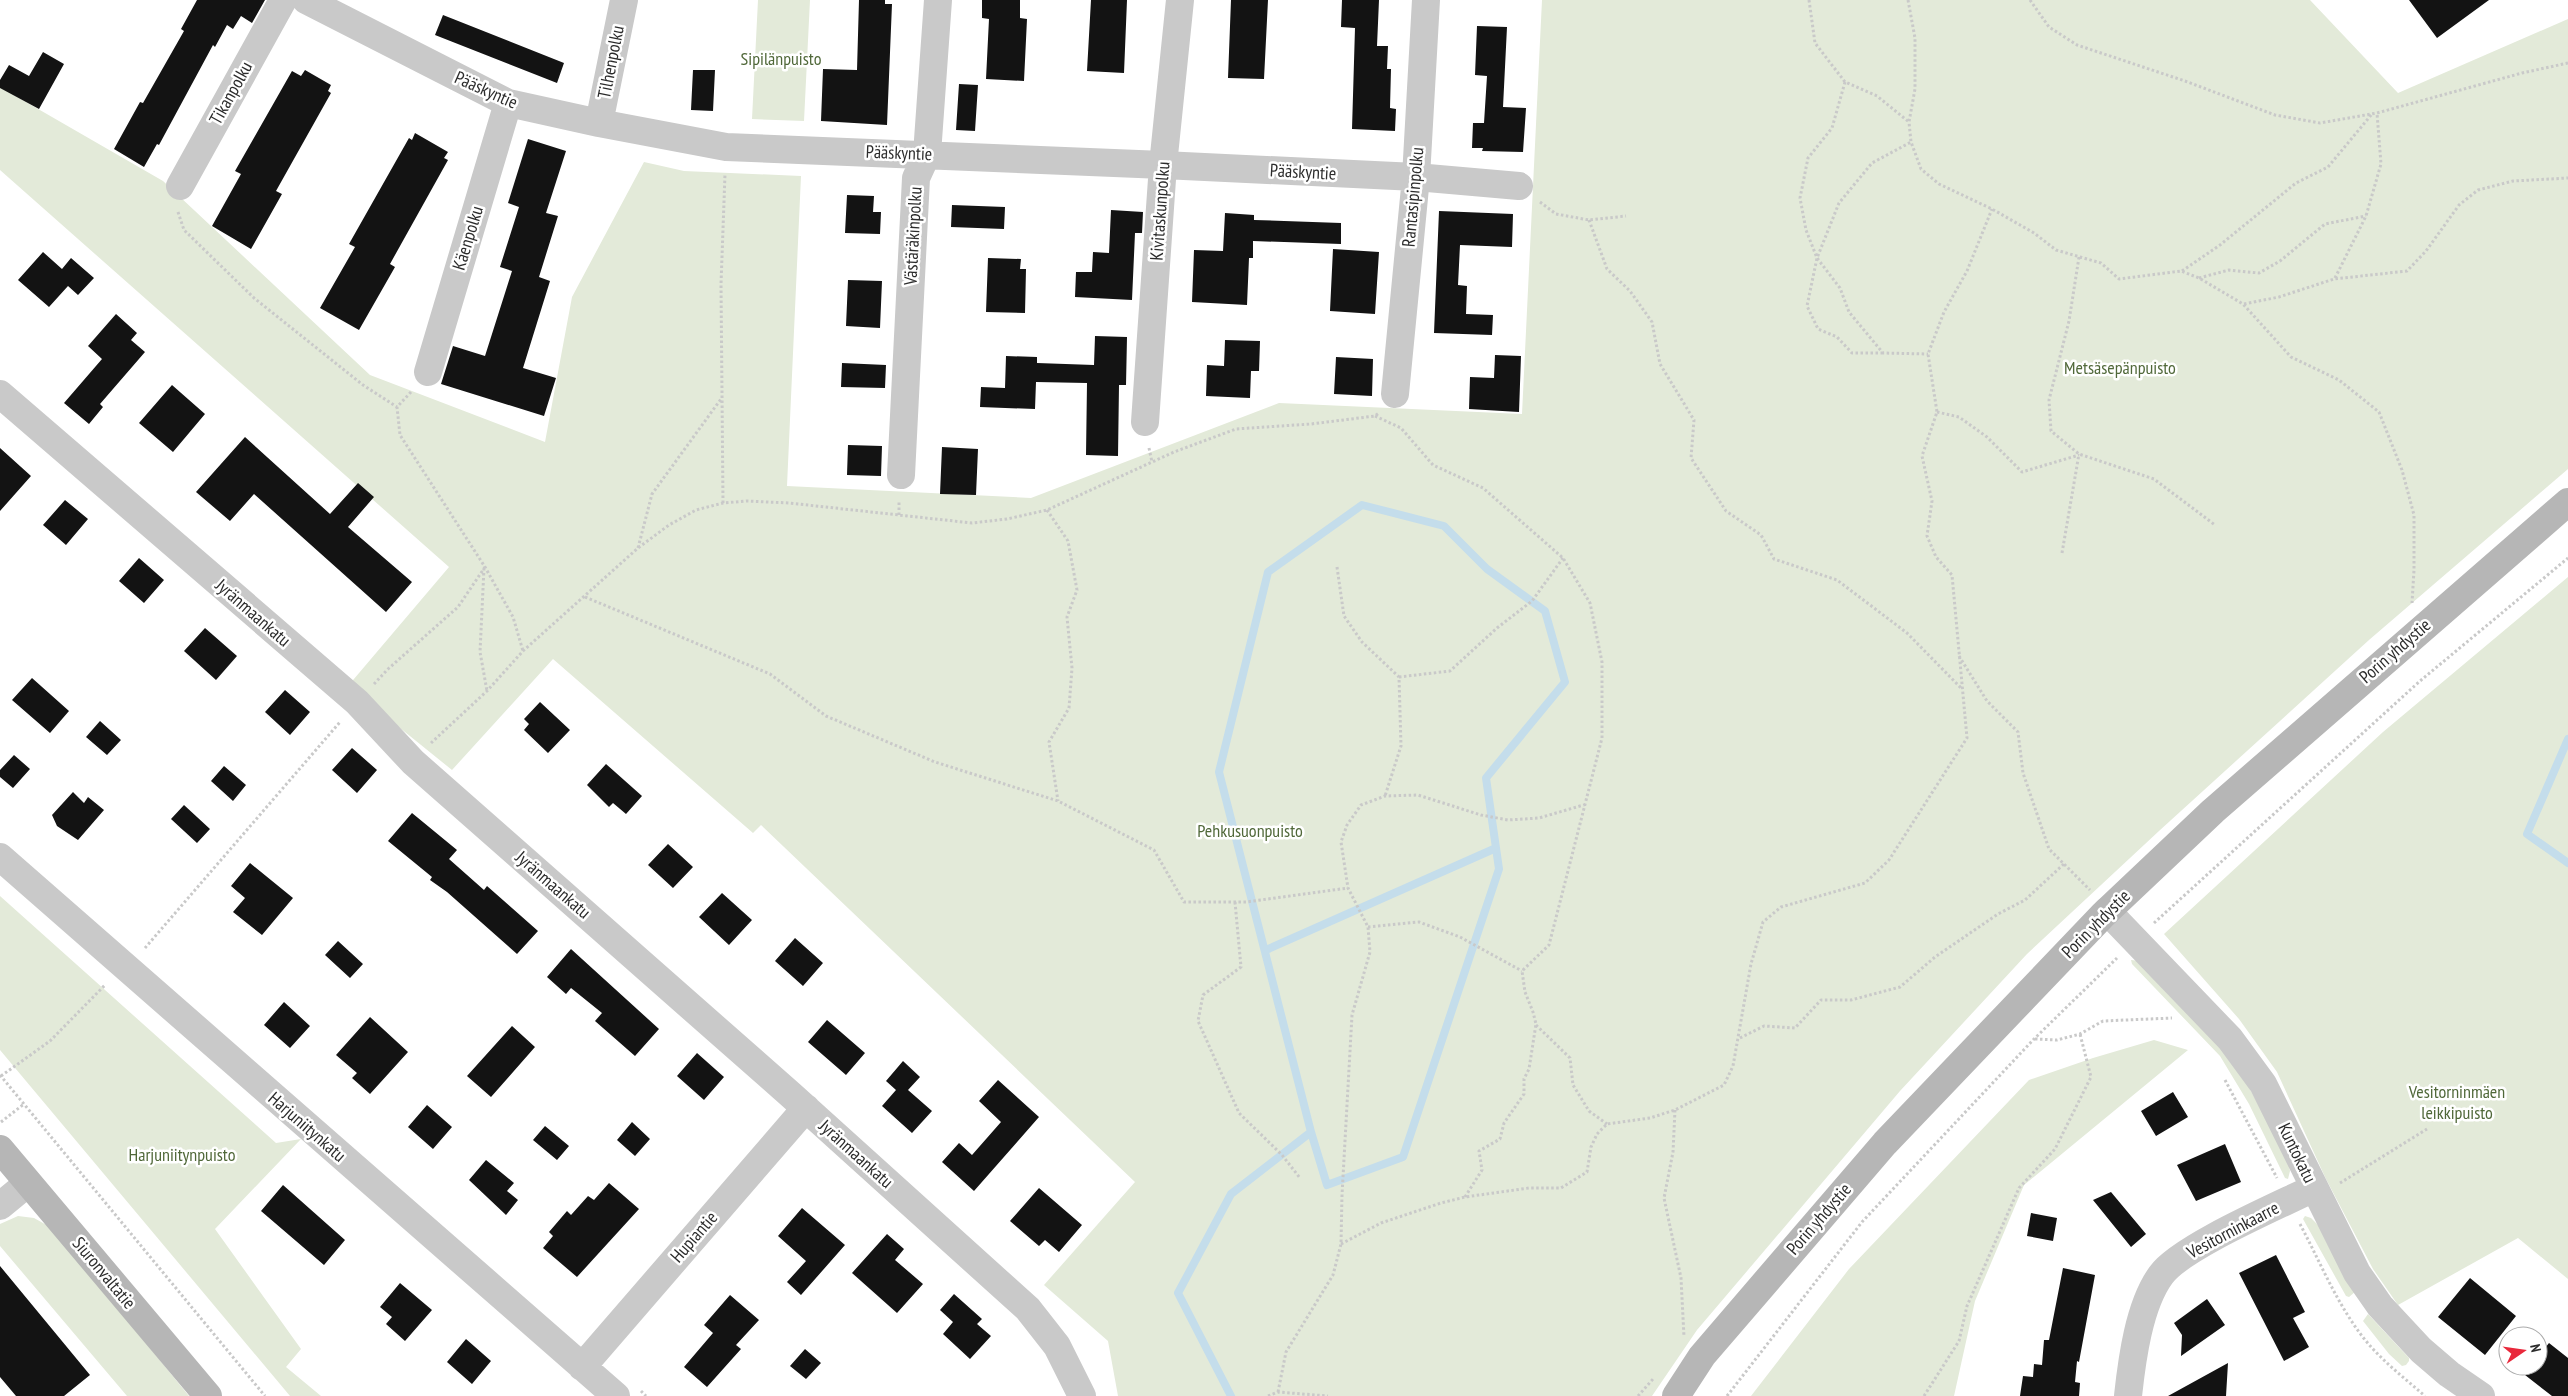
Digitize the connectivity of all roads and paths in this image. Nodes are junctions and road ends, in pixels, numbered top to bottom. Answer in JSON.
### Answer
{"nodes":[{"id":1,"x":283,"y":0,"type":"edge"},
{"id":2,"x":306,"y":0,"type":"edge"},
{"id":3,"x":624,"y":0,"type":"edge"},
{"id":4,"x":938,"y":0,"type":"edge"},
{"id":5,"x":1180,"y":0,"type":"edge"},
{"id":6,"x":1426,"y":0,"type":"edge"},
{"id":7,"x":1809,"y":0,"type":"edge"},
{"id":8,"x":1908,"y":0,"type":"edge"},
{"id":9,"x":2030,"y":0,"type":"edge"},
{"id":10,"x":2568,"y":63,"type":"edge"},
{"id":11,"x":1845,"y":82,"type":"junction"},
{"id":12,"x":508,"y":103,"type":"junction"},
{"id":13,"x":2377,"y":113,"type":"junction"},
{"id":14,"x":2372,"y":114,"type":"junction"},
{"id":15,"x":1909,"y":122,"type":"junction"},
{"id":16,"x":599,"y":123,"type":"junction"},
{"id":17,"x":1911,"y":142,"type":"junction"},
{"id":18,"x":726,"y":146,"type":"junction"},
{"id":19,"x":927,"y":154,"type":"junction"},
{"id":20,"x":1163,"y":165,"type":"junction"},
{"id":21,"x":1416,"y":178,"type":"junction"},
{"id":22,"x":2568,"y":178,"type":"edge"},
{"id":23,"x":180,"y":186,"type":"joint"},
{"id":24,"x":1519,"y":186,"type":"joint"},
{"id":25,"x":1992,"y":209,"type":"junction"},
{"id":26,"x":1626,"y":216,"type":"dead end"},
{"id":27,"x":2366,"y":216,"type":"junction"},
{"id":28,"x":1589,"y":220,"type":"junction"},
{"id":29,"x":2079,"y":257,"type":"junction"},
{"id":30,"x":1817,"y":258,"type":"junction"},
{"id":31,"x":2181,"y":271,"type":"junction"},
{"id":32,"x":2199,"y":278,"type":"junction"},
{"id":33,"x":2334,"y":279,"type":"junction"},
{"id":34,"x":2243,"y":304,"type":"junction"},
{"id":35,"x":1883,"y":353,"type":"junction"},
{"id":36,"x":1928,"y":354,"type":"junction"},
{"id":37,"x":428,"y":372,"type":"joint"},
{"id":38,"x":0,"y":394,"type":"edge"},
{"id":39,"x":1395,"y":394,"type":"joint"},
{"id":40,"x":721,"y":398,"type":"junction"},
{"id":41,"x":397,"y":407,"type":"junction"},
{"id":42,"x":1937,"y":412,"type":"junction"},
{"id":43,"x":1375,"y":416,"type":"junction"},
{"id":44,"x":1146,"y":422,"type":"dead end"},
{"id":45,"x":2079,"y":454,"type":"junction"},
{"id":46,"x":901,"y":474,"type":"dead end"},
{"id":47,"x":2568,"y":502,"type":"edge"},
{"id":48,"x":723,"y":503,"type":"junction"},
{"id":49,"x":1047,"y":510,"type":"junction"},
{"id":50,"x":2215,"y":525,"type":"dead end"},
{"id":51,"x":638,"y":548,"type":"junction"},
{"id":52,"x":2062,"y":553,"type":"dead end"},
{"id":53,"x":1563,"y":558,"type":"junction"},
{"id":54,"x":484,"y":567,"type":"junction"},
{"id":55,"x":1337,"y":567,"type":"dead end"},
{"id":56,"x":585,"y":597,"type":"junction"},
{"id":57,"x":2409,"y":638,"type":"junction"},
{"id":58,"x":523,"y":651,"type":"junction"},
{"id":59,"x":1959,"y":656,"type":"junction"},
{"id":60,"x":1399,"y":677,"type":"junction"},
{"id":61,"x":1963,"y":690,"type":"junction"},
{"id":62,"x":487,"y":691,"type":"junction"},
{"id":63,"x":357,"y":702,"type":"junction"},
{"id":64,"x":413,"y":762,"type":"junction"},
{"id":65,"x":1385,"y":796,"type":"junction"},
{"id":66,"x":1058,"y":802,"type":"junction"},
{"id":67,"x":1587,"y":804,"type":"junction"},
{"id":68,"x":0,"y":857,"type":"edge"},
{"id":69,"x":2065,"y":863,"type":"junction"},
{"id":70,"x":1348,"y":888,"type":"junction"},
{"id":71,"x":1235,"y":902,"type":"junction"},
{"id":72,"x":2105,"y":913,"type":"junction"},
{"id":73,"x":1368,"y":927,"type":"junction"},
{"id":74,"x":123,"y":966,"type":"junction"},
{"id":75,"x":1522,"y":971,"type":"junction"},
{"id":76,"x":2172,"y":1018,"type":"dead end"},
{"id":77,"x":1536,"y":1024,"type":"junction"},
{"id":78,"x":2080,"y":1034,"type":"junction"},
{"id":79,"x":1740,"y":1038,"type":"junction"},
{"id":80,"x":2034,"y":1039,"type":"dead end"},
{"id":81,"x":0,"y":1075,"type":"edge"},
{"id":82,"x":24,"y":1104,"type":"junction"},
{"id":83,"x":806,"y":1108,"type":"junction"},
{"id":84,"x":1675,"y":1110,"type":"junction"},
{"id":85,"x":0,"y":1123,"type":"edge"},
{"id":86,"x":1607,"y":1124,"type":"junction"},
{"id":87,"x":2427,"y":1129,"type":"dead end"},
{"id":88,"x":0,"y":1148,"type":"edge"},
{"id":89,"x":1300,"y":1178,"type":"dead end"},
{"id":90,"x":28,"y":1183,"type":"junction"},
{"id":91,"x":2316,"y":1192,"type":"junction"},
{"id":92,"x":1465,"y":1197,"type":"junction"},
{"id":93,"x":0,"y":1206,"type":"edge"},
{"id":94,"x":1342,"y":1244,"type":"junction"},
{"id":95,"x":1684,"y":1343,"type":"dead end"},
{"id":96,"x":582,"y":1367,"type":"junction"},
{"id":97,"x":1278,"y":1392,"type":"junction"},
{"id":98,"x":208,"y":1396,"type":"edge"},
{"id":99,"x":265,"y":1396,"type":"edge"},
{"id":100,"x":616,"y":1396,"type":"edge"},
{"id":101,"x":1082,"y":1396,"type":"edge"},
{"id":102,"x":1268,"y":1396,"type":"edge"},
{"id":103,"x":1328,"y":1396,"type":"edge"},
{"id":104,"x":1676,"y":1396,"type":"edge"},
{"id":105,"x":1924,"y":1396,"type":"edge"},
{"id":106,"x":2128,"y":1396,"type":"edge"},
{"id":107,"x":2481,"y":1396,"type":"edge"}],
"edges":[{"from":1,"to":23,"type":"street","name":"Tikanpolku"},
{"from":2,"to":12,"type":"street","name":"Pääskyntie"},
{"from":3,"to":16,"type":"street","name":"Tilhenpolku"},
{"from":4,"to":19,"type":"street","name":"Västäräkinpolku"},
{"from":5,"to":20,"type":"street","name":"Kivitaskunpolku"},
{"from":6,"to":21,"type":"street","name":"Rantasipinpolku"},
{"from":7,"to":11,"type":"path"},
{"from":8,"to":15,"type":"path"},
{"from":9,"to":14,"type":"path"},
{"from":10,"to":13,"type":"path"},
{"from":11,"to":15,"type":"path"},
{"from":11,"to":30,"type":"path"},
{"from":12,"to":16,"type":"street","name":"Pääskyntie"},
{"from":12,"to":37,"type":"street","name":"Käenpolku"},
{"from":13,"to":14,"type":"path"},
{"from":13,"to":27,"type":"path"},
{"from":14,"to":31,"type":"path"},
{"from":15,"to":17,"type":"path"},
{"from":16,"to":18,"type":"street","name":"Pääskyntie"},
{"from":17,"to":25,"type":"path"},
{"from":17,"to":30,"type":"path"},
{"from":18,"to":19,"type":"street","name":"Pääskyntie"},
{"from":18,"to":40,"type":"path"},
{"from":19,"to":20,"type":"street","name":"Pääskyntie"},
{"from":19,"to":46,"type":"street","name":"Västäräkinpolku"},
{"from":20,"to":21,"type":"street","name":"Pääskyntie"},
{"from":20,"to":44,"type":"street","name":"Kivitaskunpolku"},
{"from":21,"to":24,"type":"street","name":"Pääskyntie"},
{"from":21,"to":39,"type":"street","name":"Rantasipinpolku"},
{"from":22,"to":33,"type":"path"},
{"from":23,"to":41,"type":"path"},
{"from":24,"to":28,"type":"path"},
{"from":25,"to":29,"type":"path"},
{"from":25,"to":36,"type":"path"},
{"from":26,"to":28,"type":"path"},
{"from":27,"to":32,"type":"path"},
{"from":27,"to":33,"type":"path"},
{"from":28,"to":61,"type":"path"},
{"from":29,"to":31,"type":"path"},
{"from":29,"to":45,"type":"path"},
{"from":30,"to":35,"type":"path"},
{"from":30,"to":35,"type":"path"},
{"from":31,"to":32,"type":"path"},
{"from":32,"to":34,"type":"path"},
{"from":33,"to":34,"type":"path"},
{"from":34,"to":57,"type":"path"},
{"from":35,"to":36,"type":"path"},
{"from":36,"to":42,"type":"path"},
{"from":37,"to":41,"type":"path"},
{"from":38,"to":63,"type":"street","name":"Jyränmaankatu"},
{"from":39,"to":43,"type":"path"},
{"from":40,"to":48,"type":"path"},
{"from":40,"to":51,"type":"path"},
{"from":41,"to":54,"type":"path"},
{"from":42,"to":45,"type":"path"},
{"from":42,"to":59,"type":"path"},
{"from":43,"to":49,"type":"path"},
{"from":43,"to":53,"type":"path"},
{"from":45,"to":50,"type":"path"},
{"from":45,"to":52,"type":"path"},
{"from":47,"to":57,"type":"main road","name":"Porin yhdystie"},
{"from":48,"to":49,"type":"path"},
{"from":48,"to":51,"type":"path"},
{"from":49,"to":66,"type":"path"},
{"from":51,"to":56,"type":"path"},
{"from":53,"to":60,"type":"path"},
{"from":53,"to":67,"type":"path"},
{"from":54,"to":58,"type":"path"},
{"from":54,"to":62,"type":"path"},
{"from":54,"to":63,"type":"path"},
{"from":55,"to":60,"type":"path"},
{"from":56,"to":58,"type":"path"},
{"from":56,"to":66,"type":"path"},
{"from":57,"to":72,"type":"main road","name":"Porin yhdystie"},
{"from":58,"to":62,"type":"path"},
{"from":59,"to":61,"type":"path"},
{"from":59,"to":69,"type":"path"},
{"from":60,"to":65,"type":"path"},
{"from":61,"to":79,"type":"path"},
{"from":62,"to":64,"type":"path"},
{"from":63,"to":64,"type":"street","name":"Jyränmaankatu"},
{"from":63,"to":74,"type":"path"},
{"from":64,"to":83,"type":"street","name":"Jyränmaankatu"},
{"from":65,"to":67,"type":"path"},
{"from":65,"to":70,"type":"path"},
{"from":66,"to":71,"type":"path"},
{"from":67,"to":75,"type":"path"},
{"from":68,"to":74,"type":"street","name":"Harjuniitynkatu"},
{"from":69,"to":72,"type":"path"},
{"from":69,"to":79,"type":"path"},
{"from":70,"to":71,"type":"path"},
{"from":70,"to":73,"type":"path"},
{"from":71,"to":89,"type":"path"},
{"from":72,"to":91,"type":"street","name":"Kuntokatu"},
{"from":72,"to":104,"type":"main road","name":"Porin yhdystie"},
{"from":73,"to":75,"type":"path"},
{"from":73,"to":94,"type":"path"},
{"from":74,"to":81,"type":"path"},
{"from":74,"to":96,"type":"street","name":"Harjuniitynkatu"},
{"from":75,"to":77,"type":"path"},
{"from":76,"to":78,"type":"path"},
{"from":77,"to":86,"type":"path"},
{"from":77,"to":92,"type":"path"},
{"from":78,"to":80,"type":"path"},
{"from":78,"to":105,"type":"path"},
{"from":79,"to":84,"type":"path"},
{"from":81,"to":82,"type":"path"},
{"from":82,"to":85,"type":"path"},
{"from":82,"to":99,"type":"path"},
{"from":83,"to":96,"type":"street","name":"Hupiantie"},
{"from":83,"to":101,"type":"street","name":"Jyränmaankatu"},
{"from":84,"to":86,"type":"path"},
{"from":84,"to":95,"type":"path"},
{"from":86,"to":92,"type":"path"},
{"from":87,"to":91,"type":"path"},
{"from":88,"to":90,"type":"main road","name":"Siuronvaltatie"},
{"from":90,"to":93,"type":"street"},
{"from":90,"to":98,"type":"main road","name":"Siuronvaltatie"},
{"from":91,"to":106,"type":"street","name":"Vesitorninkaarre"},
{"from":91,"to":107,"type":"street","name":"Kuntokatu"},
{"from":92,"to":94,"type":"path"},
{"from":94,"to":97,"type":"path"},
{"from":96,"to":100,"type":"street","name":"Harjuniitynkatu"},
{"from":97,"to":102,"type":"path"},
{"from":97,"to":103,"type":"path"}]}
